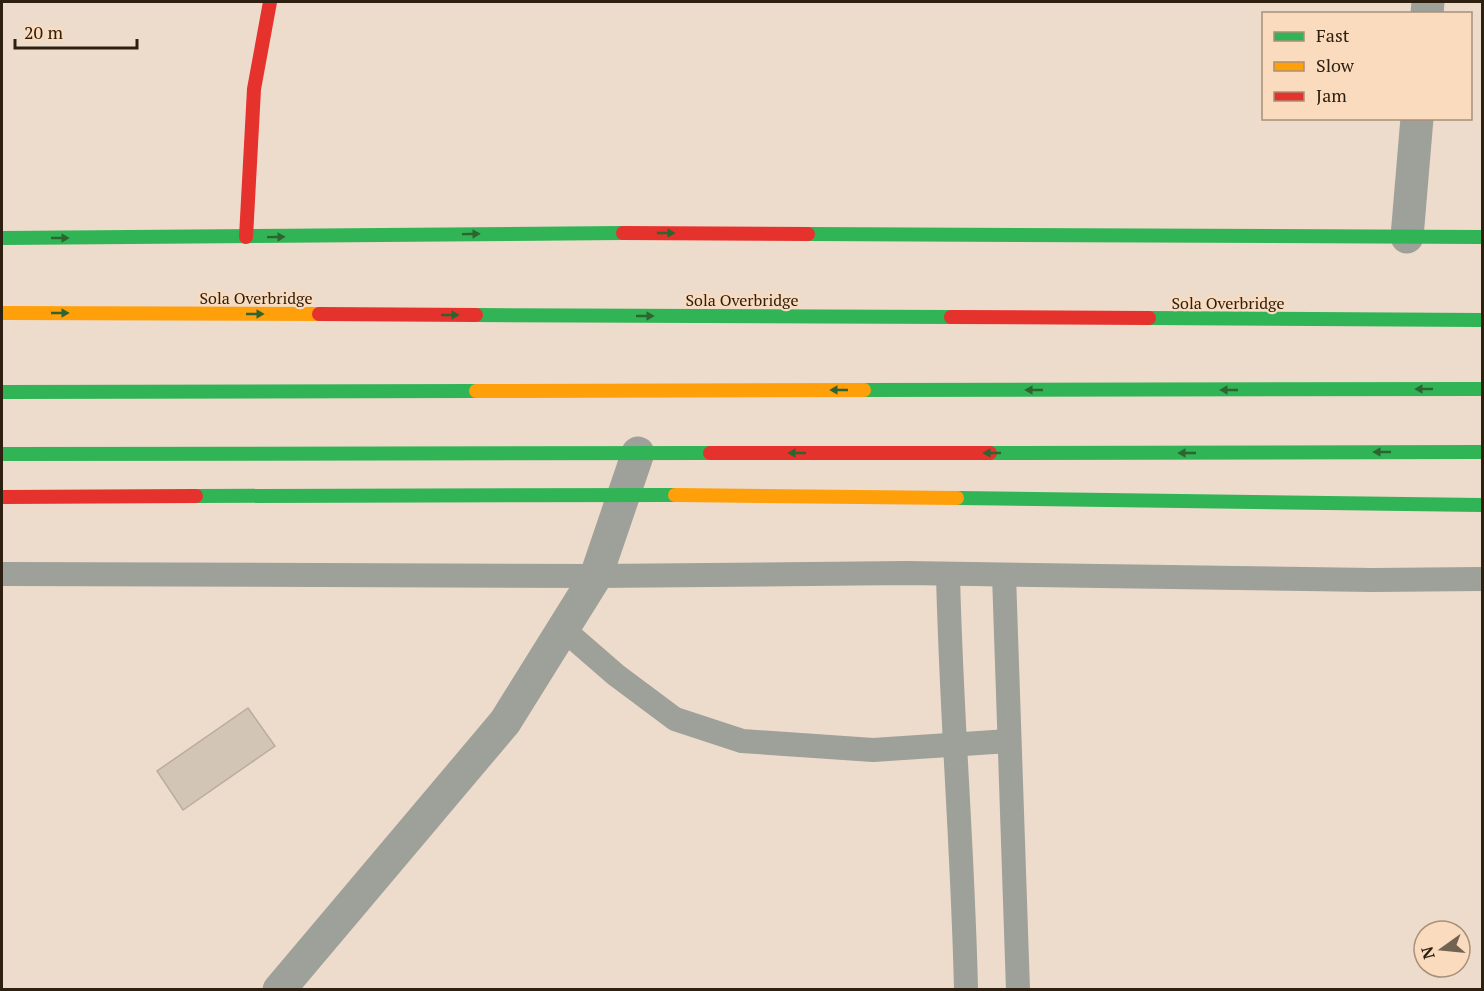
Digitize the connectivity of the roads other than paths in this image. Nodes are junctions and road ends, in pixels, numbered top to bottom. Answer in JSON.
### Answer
{"nodes":[{"id":1,"x":270,"y":2,"type":"edge"},
{"id":2,"x":1417,"y":120,"type":"edge"},
{"id":3,"x":246,"y":237,"type":"junction"},
{"id":4,"x":1407,"y":237,"type":"junction"},
{"id":5,"x":1482,"y":237,"type":"edge"},
{"id":6,"x":2,"y":238,"type":"edge"},
{"id":7,"x":2,"y":313,"type":"edge"},
{"id":8,"x":1482,"y":320,"type":"edge"},
{"id":9,"x":1482,"y":389,"type":"edge"},
{"id":10,"x":2,"y":392,"type":"edge"},
{"id":11,"x":1482,"y":452,"type":"edge"},
{"id":12,"x":638,"y":453,"type":"junction"},
{"id":13,"x":2,"y":454,"type":"edge"},
{"id":14,"x":625,"y":494,"type":"junction"},
{"id":15,"x":2,"y":497,"type":"edge"},
{"id":16,"x":1482,"y":505,"type":"edge"},
{"id":17,"x":2,"y":574,"type":"edge"},
{"id":18,"x":948,"y":574,"type":"junction"},
{"id":19,"x":1004,"y":575,"type":"junction"},
{"id":20,"x":596,"y":576,"type":"junction"},
{"id":21,"x":1482,"y":579,"type":"edge"},
{"id":22,"x":563,"y":629,"type":"junction"},
{"id":23,"x":1010,"y":741,"type":"junction"},
{"id":24,"x":956,"y":743,"type":"junction"},
{"id":25,"x":279,"y":990,"type":"edge"},
{"id":26,"x":966,"y":990,"type":"edge"},
{"id":27,"x":1018,"y":990,"type":"edge"}],
"edges":[{"from":1,"to":3,"type":"main road"},
{"from":2,"to":4,"type":"street"},
{"from":3,"to":4,"type":"main road","one_way":true},
{"from":6,"to":3,"type":"main road","one_way":true},
{"from":4,"to":5,"type":"main road"},
{"from":7,"to":8,"type":"main road","name":"Sola Overbridge","one_way":true},
{"from":9,"to":10,"type":"main road","one_way":true},
{"from":11,"to":12,"type":"main road","one_way":true},
{"from":12,"to":13,"type":"main road"},
{"from":12,"to":14,"type":"street"},
{"from":14,"to":15,"type":"main road"},
{"from":14,"to":16,"type":"main road"},
{"from":14,"to":20,"type":"street"},
{"from":17,"to":20,"type":"lane"},
{"from":18,"to":19,"type":"lane"},
{"from":18,"to":20,"type":"lane"},
{"from":18,"to":24,"type":"lane"},
{"from":19,"to":21,"type":"lane"},
{"from":19,"to":23,"type":"lane"},
{"from":20,"to":22,"type":"street"},
{"from":22,"to":24,"type":"lane"},
{"from":22,"to":25,"type":"street"},
{"from":23,"to":24,"type":"lane"},
{"from":23,"to":27,"type":"lane"},
{"from":24,"to":26,"type":"lane"}]}
